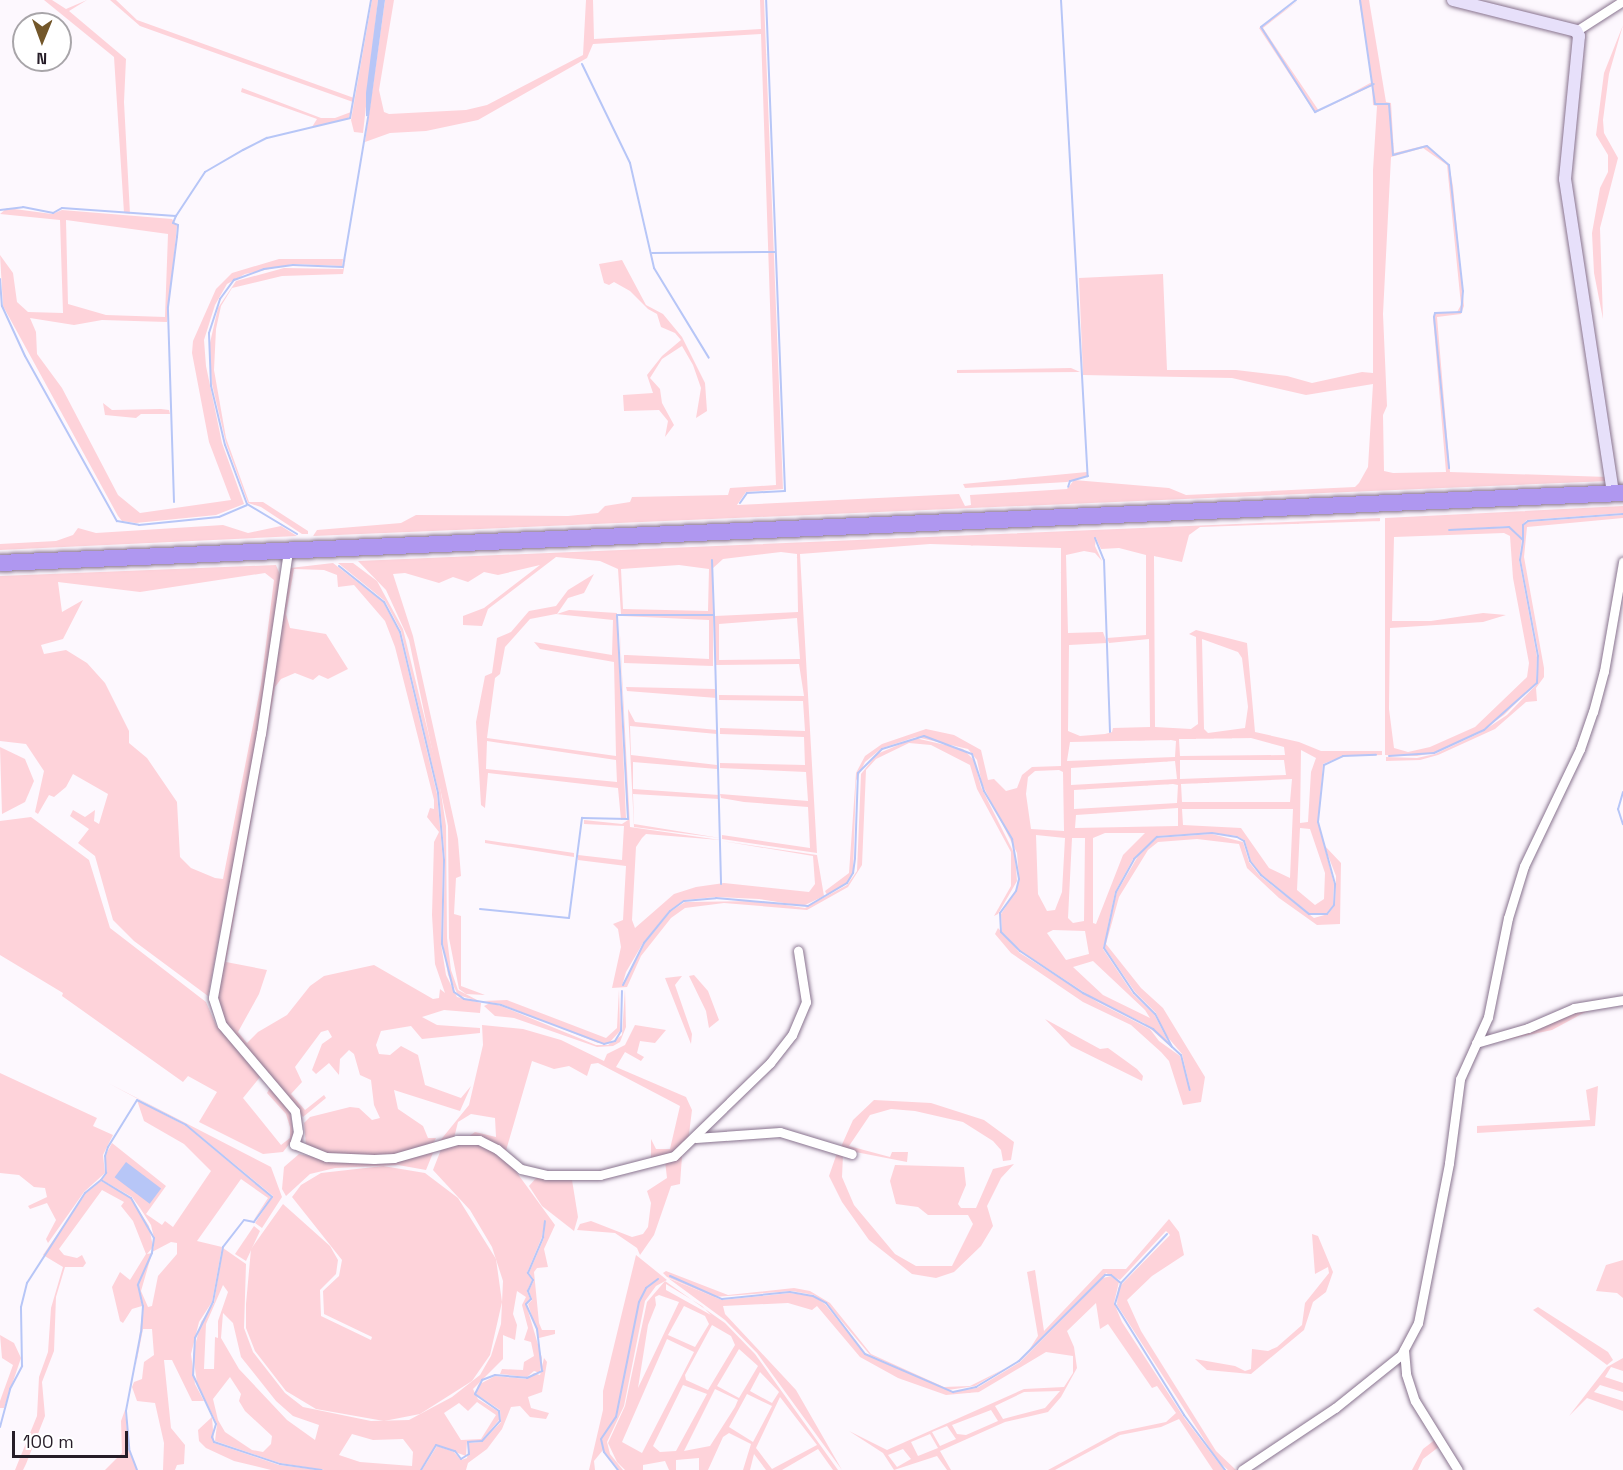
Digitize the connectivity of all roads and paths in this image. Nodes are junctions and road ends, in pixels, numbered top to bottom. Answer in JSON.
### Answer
{"nodes":[{"id":1,"x":1453,"y":0,"type":"edge"},
{"id":2,"x":1623,"y":1,"type":"edge"},
{"id":3,"x":1471,"y":2,"type":"edge"},
{"id":4,"x":1576,"y":31,"type":"junction"},
{"id":5,"x":1618,"y":493,"type":"edge"},
{"id":6,"x":288,"y":551,"type":"junction"},
{"id":7,"x":1623,"y":562,"type":"edge"},
{"id":8,"x":0,"y":563,"type":"edge"},
{"id":9,"x":798,"y":951,"type":"dead end"},
{"id":10,"x":1623,"y":1000,"type":"edge"},
{"id":11,"x":1476,"y":1043,"type":"junction"},
{"id":12,"x":695,"y":1138,"type":"junction"},
{"id":13,"x":852,"y":1154,"type":"dead end"},
{"id":14,"x":1404,"y":1350,"type":"junction"},
{"id":15,"x":1242,"y":1470,"type":"edge"},
{"id":16,"x":1458,"y":1470,"type":"edge"}],
"edges":[{"from":1,"to":3,"type":"street"},
{"from":2,"to":4,"type":"street"},
{"from":3,"to":4,"type":"street"},
{"from":4,"to":5,"type":"street"},
{"from":5,"to":6,"type":"highway"},
{"from":6,"to":8,"type":"highway"},
{"from":6,"to":12,"type":"street"},
{"from":7,"to":11,"type":"street"},
{"from":9,"to":12,"type":"street"},
{"from":10,"to":11,"type":"street"},
{"from":11,"to":14,"type":"street"},
{"from":12,"to":13,"type":"street"},
{"from":14,"to":15,"type":"street"},
{"from":14,"to":16,"type":"street"}]}
